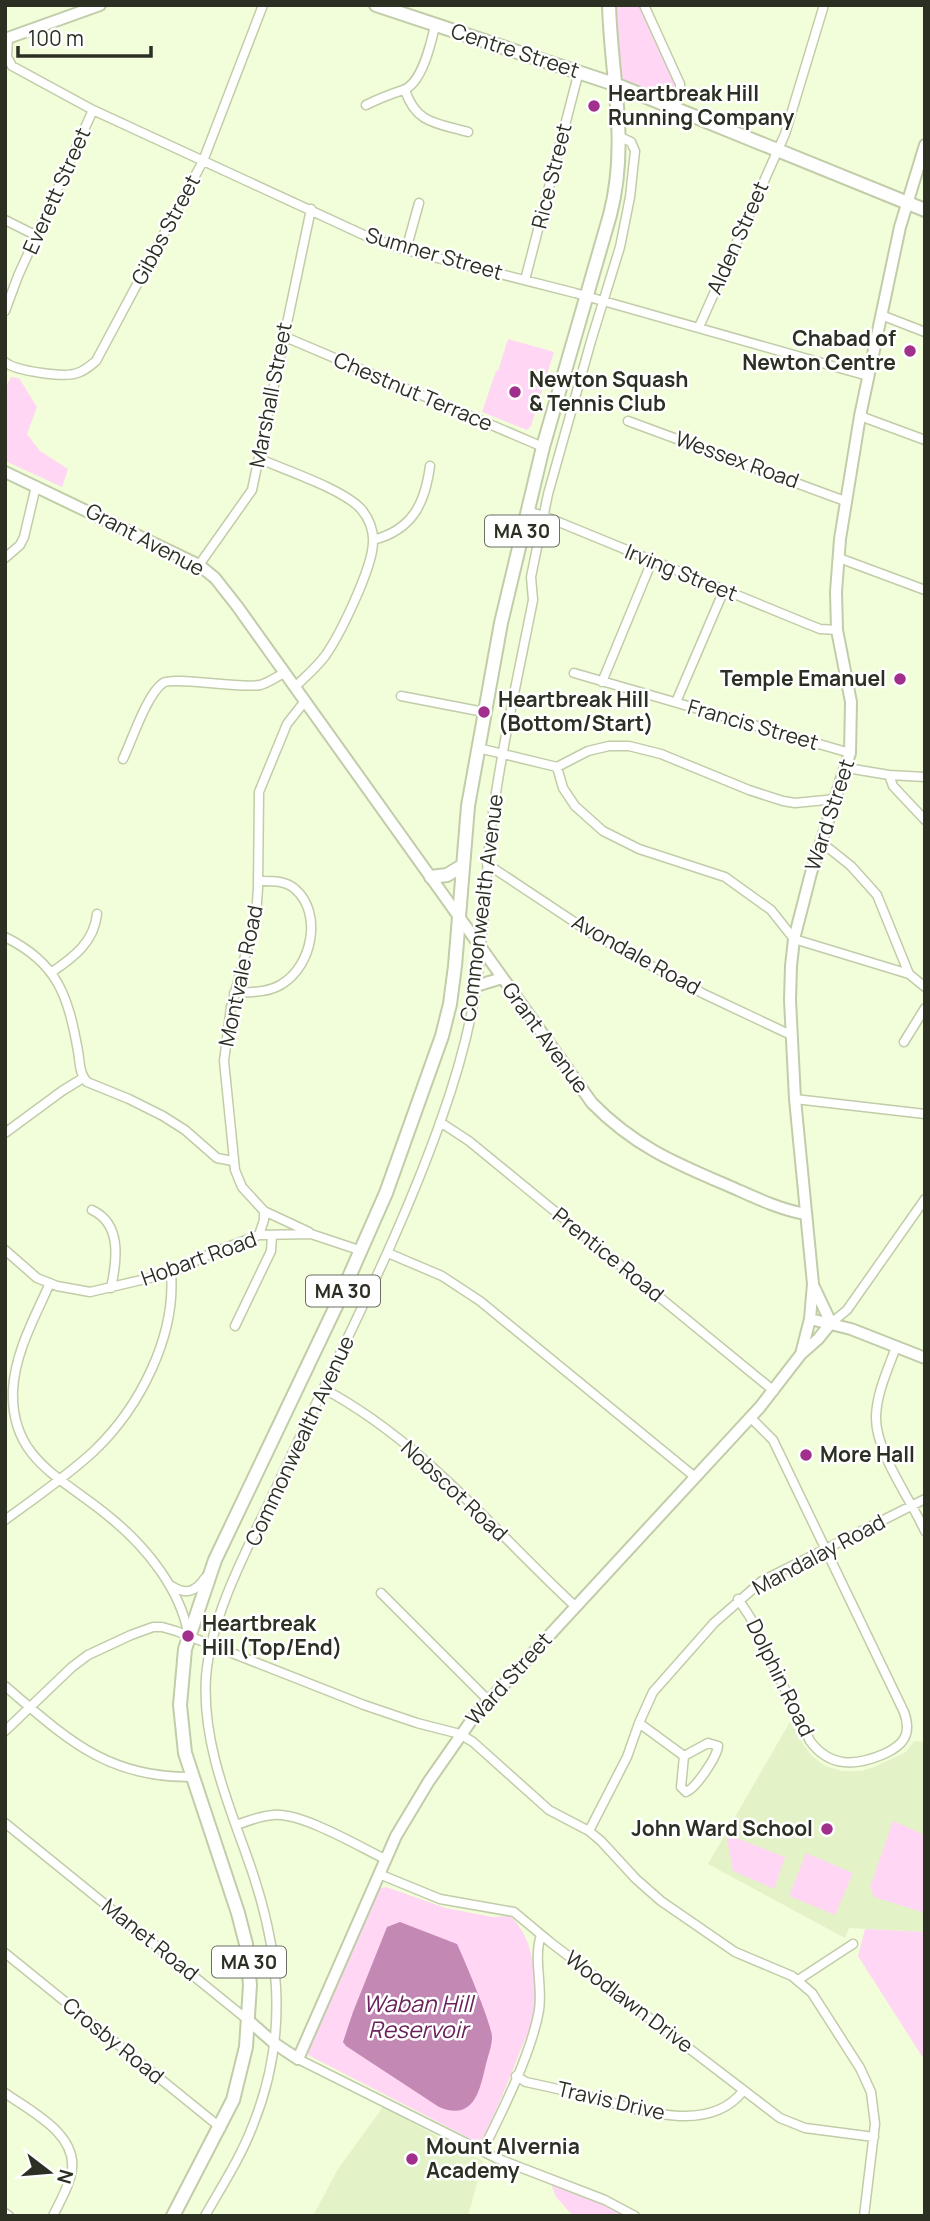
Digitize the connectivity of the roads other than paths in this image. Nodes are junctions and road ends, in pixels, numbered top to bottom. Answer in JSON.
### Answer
{"nodes":[{"id":1,"x":100,"y":5,"type":"edge"},
{"id":2,"x":263,"y":5,"type":"edge"},
{"id":3,"x":376,"y":5,"type":"edge"},
{"id":4,"x":609,"y":5,"type":"edge"},
{"id":5,"x":644,"y":5,"type":"edge"},
{"id":6,"x":824,"y":5,"type":"edge"},
{"id":7,"x":399,"y":9,"type":"edge"},
{"id":8,"x":435,"y":26,"type":"junction"},
{"id":9,"x":6,"y":39,"type":"edge"},
{"id":10,"x":579,"y":71,"type":"junction"},
{"id":11,"x":617,"y":85,"type":"junction"},
{"id":12,"x":405,"y":90,"type":"junction"},
{"id":13,"x":366,"y":106,"type":"dead end"},
{"id":14,"x":676,"y":107,"type":"junction"},
{"id":15,"x":93,"y":110,"type":"junction"},
{"id":16,"x":468,"y":132,"type":"dead end"},
{"id":17,"x":620,"y":137,"type":"junction"},
{"id":18,"x":925,"y":145,"type":"edge"},
{"id":19,"x":778,"y":149,"type":"junction"},
{"id":20,"x":203,"y":161,"type":"junction"},
{"id":21,"x":419,"y":203,"type":"dead end"},
{"id":22,"x":907,"y":203,"type":"junction"},
{"id":23,"x":311,"y":209,"type":"junction"},
{"id":24,"x":925,"y":210,"type":"edge"},
{"id":25,"x":5,"y":220,"type":"edge"},
{"id":26,"x":37,"y":236,"type":"junction"},
{"id":27,"x":406,"y":250,"type":"junction"},
{"id":28,"x":525,"y":280,"type":"junction"},
{"id":29,"x":586,"y":296,"type":"junction"},
{"id":30,"x":603,"y":301,"type":"junction"},
{"id":31,"x":5,"y":311,"type":"edge"},
{"id":32,"x":881,"y":314,"type":"junction"},
{"id":33,"x":699,"y":327,"type":"junction"},
{"id":34,"x":925,"y":332,"type":"edge"},
{"id":35,"x":283,"y":335,"type":"junction"},
{"id":36,"x":5,"y":362,"type":"edge"},
{"id":37,"x":868,"y":376,"type":"junction"},
{"id":38,"x":860,"y":416,"type":"junction"},
{"id":39,"x":628,"y":421,"type":"dead end"},
{"id":40,"x":925,"y":440,"type":"edge"},
{"id":41,"x":543,"y":447,"type":"junction"},
{"id":42,"x":260,"y":459,"type":"junction"},
{"id":43,"x":430,"y":466,"type":"dead end"},
{"id":44,"x":5,"y":472,"type":"edge"},
{"id":45,"x":36,"y":486,"type":"junction"},
{"id":46,"x":845,"y":501,"type":"junction"},
{"id":47,"x":527,"y":511,"type":"junction"},
{"id":48,"x":544,"y":516,"type":"junction"},
{"id":49,"x":373,"y":540,"type":"junction"},
{"id":50,"x":5,"y":558,"type":"edge"},
{"id":51,"x":839,"y":558,"type":"junction"},
{"id":52,"x":652,"y":561,"type":"junction"},
{"id":53,"x":199,"y":565,"type":"junction"},
{"id":54,"x":512,"y":574,"type":"junction"},
{"id":55,"x":531,"y":577,"type":"junction"},
{"id":56,"x":723,"y":590,"type":"junction"},
{"id":57,"x":925,"y":590,"type":"edge"},
{"id":58,"x":837,"y":630,"type":"junction"},
{"id":59,"x":284,"y":673,"type":"junction"},
{"id":60,"x":574,"y":673,"type":"dead end"},
{"id":61,"x":602,"y":682,"type":"junction"},
{"id":62,"x":295,"y":687,"type":"junction"},
{"id":63,"x":401,"y":696,"type":"dead end"},
{"id":64,"x":305,"y":701,"type":"junction"},
{"id":65,"x":676,"y":702,"type":"junction"},
{"id":66,"x":484,"y":712,"type":"junction"},
{"id":67,"x":478,"y":748,"type":"junction"},
{"id":68,"x":503,"y":753,"type":"junction"},
{"id":69,"x":850,"y":753,"type":"junction"},
{"id":70,"x":123,"y":758,"type":"dead end"},
{"id":71,"x":556,"y":767,"type":"junction"},
{"id":72,"x":847,"y":768,"type":"junction"},
{"id":73,"x":889,"y":775,"type":"junction"},
{"id":74,"x":925,"y":777,"type":"edge"},
{"id":75,"x":836,"y":799,"type":"junction"},
{"id":76,"x":925,"y":820,"type":"edge"},
{"id":77,"x":821,"y":842,"type":"junction"},
{"id":78,"x":487,"y":864,"type":"junction"},
{"id":79,"x":462,"y":866,"type":"junction"},
{"id":80,"x":431,"y":877,"type":"junction"},
{"id":81,"x":258,"y":881,"type":"junction"},
{"id":82,"x":97,"y":915,"type":"dead end"},
{"id":83,"x":458,"y":917,"type":"junction"},
{"id":84,"x":5,"y":937,"type":"edge"},
{"id":85,"x":794,"y":939,"type":"junction"},
{"id":86,"x":480,"y":947,"type":"junction"},
{"id":87,"x":52,"y":972,"type":"junction"},
{"id":88,"x":909,"y":974,"type":"junction"},
{"id":89,"x":502,"y":978,"type":"junction"},
{"id":90,"x":476,"y":986,"type":"junction"},
{"id":91,"x":925,"y":987,"type":"edge"},
{"id":92,"x":234,"y":993,"type":"junction"},
{"id":93,"x":925,"y":1008,"type":"edge"},
{"id":94,"x":791,"y":1035,"type":"junction"},
{"id":95,"x":904,"y":1042,"type":"dead end"},
{"id":96,"x":83,"y":1078,"type":"junction"},
{"id":97,"x":795,"y":1099,"type":"junction"},
{"id":98,"x":925,"y":1114,"type":"edge"},
{"id":99,"x":440,"y":1122,"type":"junction"},
{"id":100,"x":5,"y":1133,"type":"edge"},
{"id":101,"x":233,"y":1161,"type":"junction"},
{"id":102,"x":925,"y":1199,"type":"edge"},
{"id":103,"x":92,"y":1210,"type":"dead end"},
{"id":104,"x":264,"y":1211,"type":"junction"},
{"id":105,"x":805,"y":1214,"type":"junction"},
{"id":106,"x":311,"y":1234,"type":"junction"},
{"id":107,"x":259,"y":1235,"type":"junction"},
{"id":108,"x":272,"y":1235,"type":"junction"},
{"id":109,"x":5,"y":1250,"type":"edge"},
{"id":110,"x":362,"y":1251,"type":"junction"},
{"id":111,"x":388,"y":1253,"type":"junction"},
{"id":112,"x":171,"y":1273,"type":"junction"},
{"id":113,"x":50,"y":1283,"type":"junction"},
{"id":114,"x":813,"y":1284,"type":"junction"},
{"id":115,"x":111,"y":1288,"type":"junction"},
{"id":116,"x":810,"y":1319,"type":"junction"},
{"id":117,"x":831,"y":1323,"type":"junction"},
{"id":118,"x":236,"y":1326,"type":"dead end"},
{"id":119,"x":896,"y":1347,"type":"junction"},
{"id":120,"x":801,"y":1354,"type":"junction"},
{"id":121,"x":925,"y":1358,"type":"edge"},
{"id":122,"x":324,"y":1389,"type":"junction"},
{"id":123,"x":774,"y":1391,"type":"junction"},
{"id":124,"x":751,"y":1418,"type":"junction"},
{"id":125,"x":695,"y":1477,"type":"junction"},
{"id":126,"x":59,"y":1480,"type":"junction"},
{"id":127,"x":925,"y":1499,"type":"edge"},
{"id":128,"x":914,"y":1507,"type":"junction"},
{"id":129,"x":5,"y":1520,"type":"edge"},
{"id":130,"x":925,"y":1531,"type":"edge"},
{"id":131,"x":825,"y":1548,"type":"junction"},
{"id":132,"x":215,"y":1560,"type":"junction"},
{"id":133,"x":166,"y":1582,"type":"junction"},
{"id":134,"x":381,"y":1593,"type":"dead end"},
{"id":135,"x":738,"y":1599,"type":"junction"},
{"id":136,"x":575,"y":1606,"type":"junction"},
{"id":137,"x":188,"y":1636,"type":"junction"},
{"id":138,"x":211,"y":1646,"type":"junction"},
{"id":139,"x":5,"y":1686,"type":"edge"},
{"id":140,"x":488,"y":1700,"type":"junction"},
{"id":141,"x":29,"y":1707,"type":"junction"},
{"id":142,"x":639,"y":1723,"type":"junction"},
{"id":143,"x":5,"y":1731,"type":"edge"},
{"id":144,"x":460,"y":1734,"type":"junction"},
{"id":145,"x":684,"y":1756,"type":"junction"},
{"id":146,"x":192,"y":1777,"type":"junction"},
{"id":147,"x":5,"y":1823,"type":"edge"},
{"id":148,"x":236,"y":1825,"type":"junction"},
{"id":149,"x":589,"y":1831,"type":"junction"},
{"id":150,"x":385,"y":1859,"type":"junction"},
{"id":151,"x":379,"y":1874,"type":"junction"},
{"id":152,"x":541,"y":1935,"type":"junction"},
{"id":153,"x":853,"y":1944,"type":"dead end"},
{"id":154,"x":5,"y":1954,"type":"edge"},
{"id":155,"x":798,"y":1980,"type":"junction"},
{"id":156,"x":249,"y":2021,"type":"junction"},
{"id":157,"x":274,"y":2043,"type":"junction"},
{"id":158,"x":298,"y":2059,"type":"junction"},
{"id":159,"x":516,"y":2076,"type":"junction"},
{"id":160,"x":743,"y":2091,"type":"junction"},
{"id":161,"x":5,"y":2093,"type":"edge"},
{"id":162,"x":221,"y":2128,"type":"junction"},
{"id":163,"x":874,"y":2137,"type":"junction"},
{"id":164,"x":483,"y":2150,"type":"junction"},
{"id":165,"x":53,"y":2216,"type":"edge"},
{"id":166,"x":173,"y":2216,"type":"edge"},
{"id":167,"x":205,"y":2216,"type":"edge"},
{"id":168,"x":635,"y":2216,"type":"edge"},
{"id":169,"x":864,"y":2216,"type":"edge"}],
"edges":[{"from":1,"to":9,"type":"street"},
{"from":2,"to":20,"type":"street","name":"Gibbs Street"},
{"from":3,"to":7,"type":"main road","name":"Centre Street"},
{"from":4,"to":11,"type":"main road","name":"Commonwealth Avenue","number":"MA 30"},
{"from":5,"to":14,"type":"street"},
{"from":6,"to":19,"type":"street","name":"Alden Street"},
{"from":7,"to":8,"type":"main road","name":"Centre Street"},
{"from":8,"to":10,"type":"main road","name":"Centre Street"},
{"from":8,"to":12,"type":"street"},
{"from":9,"to":15,"type":"street","name":"Sumner Street"},
{"from":10,"to":11,"type":"main road","name":"Centre Street"},
{"from":10,"to":28,"type":"street","name":"Rice Street"},
{"from":11,"to":14,"type":"main road","name":"Centre Street"},
{"from":11,"to":17,"type":"main road","name":"Commonwealth Avenue","number":"MA 30"},
{"from":12,"to":13,"type":"street"},
{"from":12,"to":16,"type":"street"},
{"from":14,"to":19,"type":"main road","name":"Centre Street"},
{"from":15,"to":20,"type":"street","name":"Sumner Street"},
{"from":15,"to":26,"type":"street","name":"Everett Street"},
{"from":17,"to":29,"type":"main road","name":"Commonwealth Avenue","number":"MA 30"},
{"from":17,"to":30,"type":"street","name":"Commonwealth Avenue"},
{"from":18,"to":22,"type":"street","name":"Ward Street"},
{"from":19,"to":22,"type":"main road","name":"Centre Street"},
{"from":19,"to":33,"type":"street","name":"Alden Street"},
{"from":20,"to":23,"type":"street","name":"Sumner Street"},
{"from":20,"to":36,"type":"street","name":"Gibbs Street"},
{"from":21,"to":27,"type":"street"},
{"from":22,"to":24,"type":"main road","name":"Centre Street"},
{"from":22,"to":32,"type":"street","name":"Ward Street"},
{"from":23,"to":27,"type":"street","name":"Sumner Street"},
{"from":23,"to":35,"type":"street","name":"Marshall Street"},
{"from":25,"to":26,"type":"street"},
{"from":26,"to":31,"type":"street","name":"Everett Street"},
{"from":27,"to":28,"type":"street","name":"Sumner Street"},
{"from":28,"to":29,"type":"street","name":"Sumner Street"},
{"from":29,"to":30,"type":"street","name":"Sumner Street"},
{"from":29,"to":41,"type":"main road","name":"Commonwealth Avenue","number":"MA 30"},
{"from":30,"to":33,"type":"street","name":"Sumner Street"},
{"from":30,"to":48,"type":"street","name":"Commonwealth Avenue"},
{"from":32,"to":34,"type":"street"},
{"from":32,"to":37,"type":"street","name":"Ward Street"},
{"from":33,"to":37,"type":"street","name":"Sumner Street"},
{"from":35,"to":41,"type":"street","name":"Chestnut Terrace"},
{"from":35,"to":42,"type":"street","name":"Marshall Street"},
{"from":37,"to":38,"type":"street","name":"Ward Street"},
{"from":38,"to":40,"type":"street"},
{"from":38,"to":46,"type":"street","name":"Ward Street"},
{"from":39,"to":46,"type":"street","name":"Wessex Road"},
{"from":41,"to":47,"type":"main road","name":"Commonwealth Avenue","number":"MA 30"},
{"from":42,"to":49,"type":"street"},
{"from":42,"to":53,"type":"street","name":"Marshall Street"},
{"from":43,"to":49,"type":"street"},
{"from":44,"to":45,"type":"street","name":"Grant Avenue"},
{"from":45,"to":50,"type":"street"},
{"from":45,"to":53,"type":"street","name":"Grant Avenue"},
{"from":46,"to":51,"type":"street","name":"Ward Street"},
{"from":47,"to":48,"type":"street","name":"Irving Street"},
{"from":47,"to":54,"type":"main road","name":"Commonwealth Avenue","number":"MA 30"},
{"from":48,"to":52,"type":"street","name":"Irving Street"},
{"from":48,"to":55,"type":"street","name":"Commonwealth Avenue"},
{"from":49,"to":62,"type":"street"},
{"from":51,"to":57,"type":"street"},
{"from":51,"to":58,"type":"street","name":"Ward Street"},
{"from":52,"to":56,"type":"street","name":"Irving Street"},
{"from":52,"to":61,"type":"street"},
{"from":53,"to":59,"type":"street","name":"Grant Avenue"},
{"from":54,"to":55,"type":"street"},
{"from":54,"to":66,"type":"main road","name":"Commonwealth Avenue","number":"MA 30"},
{"from":55,"to":68,"type":"street","name":"Commonwealth Avenue"},
{"from":56,"to":58,"type":"street","name":"Irving Street"},
{"from":56,"to":65,"type":"street"},
{"from":58,"to":69,"type":"street","name":"Ward Street"},
{"from":59,"to":62,"type":"street","name":"Grant Avenue"},
{"from":59,"to":70,"type":"street"},
{"from":60,"to":61,"type":"street","name":"Francis Street"},
{"from":61,"to":65,"type":"street","name":"Francis Street"},
{"from":62,"to":64,"type":"street","name":"Grant Avenue"},
{"from":63,"to":66,"type":"street"},
{"from":64,"to":80,"type":"street","name":"Grant Avenue"},
{"from":64,"to":81,"type":"street","name":"Montvale Road"},
{"from":65,"to":69,"type":"street","name":"Francis Street"},
{"from":66,"to":67,"type":"main road","name":"Commonwealth Avenue","number":"MA 30"},
{"from":67,"to":68,"type":"street"},
{"from":67,"to":79,"type":"main road","name":"Commonwealth Avenue","number":"MA 30"},
{"from":68,"to":71,"type":"street"},
{"from":68,"to":78,"type":"street","name":"Commonwealth Avenue"},
{"from":69,"to":72,"type":"street","name":"Ward Street"},
{"from":71,"to":75,"type":"street"},
{"from":71,"to":85,"type":"street"},
{"from":72,"to":73,"type":"street"},
{"from":72,"to":75,"type":"street","name":"Ward Street"},
{"from":73,"to":74,"type":"street"},
{"from":73,"to":76,"type":"street"},
{"from":75,"to":77,"type":"street","name":"Ward Street"},
{"from":77,"to":85,"type":"street","name":"Ward Street"},
{"from":77,"to":88,"type":"street"},
{"from":78,"to":86,"type":"street","name":"Commonwealth Avenue"},
{"from":78,"to":94,"type":"street","name":"Avondale Road"},
{"from":79,"to":80,"type":"main road"},
{"from":79,"to":83,"type":"main road","name":"Commonwealth Avenue","number":"MA 30"},
{"from":80,"to":83,"type":"street","name":"Grant Avenue"},
{"from":81,"to":92,"type":"street","name":"Montvale Road"},
{"from":81,"to":92,"type":"street"},
{"from":82,"to":87,"type":"street"},
{"from":83,"to":86,"type":"street","name":"Grant Avenue"},
{"from":83,"to":110,"type":"main road","name":"Commonwealth Avenue","number":"MA 30"},
{"from":84,"to":87,"type":"street"},
{"from":85,"to":88,"type":"street"},
{"from":85,"to":94,"type":"street","name":"Ward Street"},
{"from":86,"to":89,"type":"street","name":"Grant Avenue"},
{"from":86,"to":90,"type":"street","name":"Commonwealth Avenue"},
{"from":87,"to":96,"type":"street"},
{"from":88,"to":91,"type":"street"},
{"from":89,"to":90,"type":"street"},
{"from":89,"to":105,"type":"street","name":"Grant Avenue"},
{"from":90,"to":99,"type":"street","name":"Commonwealth Avenue"},
{"from":92,"to":101,"type":"street","name":"Montvale Road"},
{"from":93,"to":95,"type":"street"},
{"from":94,"to":97,"type":"street","name":"Ward Street"},
{"from":96,"to":100,"type":"street"},
{"from":96,"to":101,"type":"street"},
{"from":97,"to":98,"type":"street"},
{"from":97,"to":105,"type":"street","name":"Ward Street"},
{"from":99,"to":111,"type":"street","name":"Commonwealth Avenue"},
{"from":99,"to":123,"type":"street","name":"Prentice Road"},
{"from":101,"to":104,"type":"street","name":"Montvale Road"},
{"from":102,"to":117,"type":"street"},
{"from":103,"to":115,"type":"street"},
{"from":104,"to":106,"type":"street","name":"Montvale Road"},
{"from":104,"to":107,"type":"street"},
{"from":105,"to":114,"type":"street","name":"Ward Street"},
{"from":106,"to":108,"type":"street","name":"Hobart Road"},
{"from":106,"to":110,"type":"street","name":"Hobart Road"},
{"from":107,"to":108,"type":"street","name":"Hobart Road"},
{"from":107,"to":112,"type":"street","name":"Hobart Road"},
{"from":108,"to":118,"type":"street"},
{"from":109,"to":113,"type":"street","name":"Hobart Road"},
{"from":110,"to":132,"type":"main road","name":"Commonwealth Avenue","number":"MA 30"},
{"from":111,"to":122,"type":"street","name":"Commonwealth Avenue"},
{"from":111,"to":125,"type":"street"},
{"from":112,"to":115,"type":"street","name":"Hobart Road"},
{"from":112,"to":126,"type":"street"},
{"from":113,"to":115,"type":"street","name":"Hobart Road"},
{"from":113,"to":126,"type":"street"},
{"from":114,"to":116,"type":"street","name":"Ward Street"},
{"from":114,"to":117,"type":"street","name":"Ward Street"},
{"from":116,"to":117,"type":"street"},
{"from":116,"to":120,"type":"street","name":"Ward Street"},
{"from":117,"to":119,"type":"street"},
{"from":117,"to":120,"type":"street","name":"Ward Street"},
{"from":119,"to":121,"type":"street"},
{"from":119,"to":128,"type":"street"},
{"from":120,"to":123,"type":"street","name":"Ward Street"},
{"from":122,"to":136,"type":"street","name":"Nobscot Road"},
{"from":122,"to":138,"type":"street","name":"Commonwealth Avenue"},
{"from":123,"to":124,"type":"street","name":"Ward Street"},
{"from":124,"to":125,"type":"street","name":"Ward Street"},
{"from":124,"to":131,"type":"street"},
{"from":125,"to":136,"type":"street","name":"Ward Street"},
{"from":126,"to":129,"type":"street"},
{"from":126,"to":133,"type":"street"},
{"from":127,"to":128,"type":"street","name":"Mandalay Road"},
{"from":128,"to":130,"type":"street"},
{"from":128,"to":131,"type":"street","name":"Mandalay Road"},
{"from":131,"to":135,"type":"street","name":"Mandalay Road"},
{"from":131,"to":135,"type":"street","name":"Dolphin Road"},
{"from":132,"to":133,"type":"street"},
{"from":132,"to":137,"type":"main road","name":"Commonwealth Avenue","number":"MA 30"},
{"from":133,"to":137,"type":"street"},
{"from":134,"to":140,"type":"street"},
{"from":135,"to":142,"type":"street","name":"Mandalay Road"},
{"from":136,"to":140,"type":"street","name":"Ward Street"},
{"from":137,"to":138,"type":"street"},
{"from":137,"to":141,"type":"street"},
{"from":137,"to":146,"type":"main road","name":"Commonwealth Avenue","number":"MA 30"},
{"from":138,"to":144,"type":"street"},
{"from":138,"to":148,"type":"street","name":"Commonwealth Avenue"},
{"from":139,"to":141,"type":"street"},
{"from":140,"to":144,"type":"street","name":"Ward Street"},
{"from":141,"to":143,"type":"street"},
{"from":141,"to":146,"type":"street"},
{"from":142,"to":145,"type":"street"},
{"from":142,"to":149,"type":"street","name":"Mandalay Road"},
{"from":144,"to":149,"type":"street"},
{"from":144,"to":150,"type":"street","name":"Ward Street"},
{"from":145,"to":145,"type":"street"},
{"from":146,"to":156,"type":"main road","name":"Commonwealth Avenue","number":"MA 30"},
{"from":147,"to":156,"type":"street","name":"Manet Road"},
{"from":148,"to":150,"type":"street"},
{"from":148,"to":157,"type":"street","name":"Commonwealth Avenue"},
{"from":149,"to":155,"type":"street"},
{"from":150,"to":151,"type":"street","name":"Ward Street"},
{"from":151,"to":152,"type":"street","name":"Woodlawn Drive"},
{"from":151,"to":158,"type":"street","name":"Ward Street"},
{"from":152,"to":159,"type":"street"},
{"from":152,"to":160,"type":"street","name":"Woodlawn Drive"},
{"from":153,"to":155,"type":"street"},
{"from":154,"to":162,"type":"street","name":"Crosby Road"},
{"from":155,"to":163,"type":"street"},
{"from":156,"to":157,"type":"street","name":"Manet Road"},
{"from":156,"to":162,"type":"main road","name":"Commonwealth Avenue","number":"MA 30"},
{"from":157,"to":158,"type":"street","name":"Manet Road"},
{"from":157,"to":167,"type":"street","name":"Commonwealth Avenue"},
{"from":158,"to":164,"type":"street","name":"Manet Road"},
{"from":159,"to":160,"type":"street","name":"Travis Drive"},
{"from":159,"to":164,"type":"street"},
{"from":160,"to":163,"type":"street","name":"Woodlawn Drive"},
{"from":161,"to":165,"type":"street"},
{"from":162,"to":166,"type":"main road","name":"Commonwealth Avenue","number":"MA 30"},
{"from":163,"to":169,"type":"street"},
{"from":164,"to":168,"type":"street","name":"Manet Road"}]}
